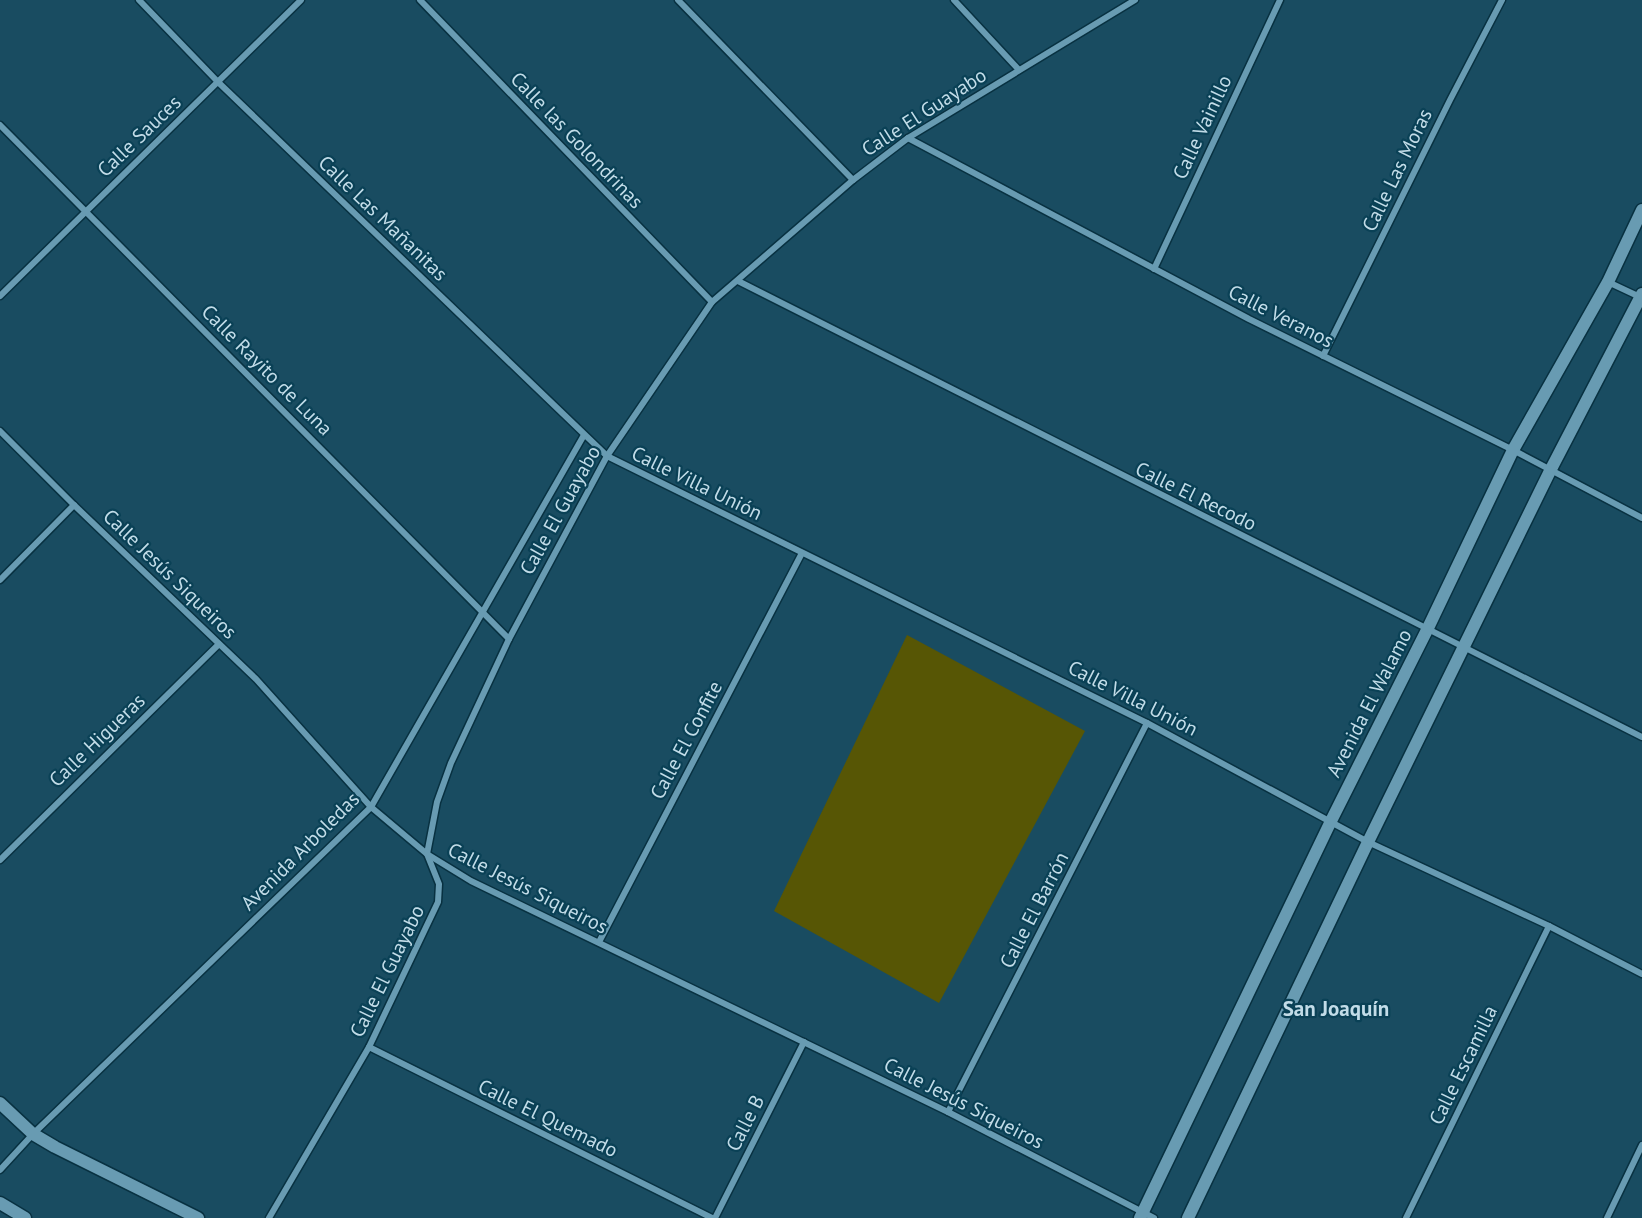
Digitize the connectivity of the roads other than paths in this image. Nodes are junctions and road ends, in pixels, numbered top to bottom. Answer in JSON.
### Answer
{"nodes":[{"id":1,"x":139,"y":0,"type":"edge"},
{"id":2,"x":301,"y":0,"type":"edge"},
{"id":3,"x":420,"y":0,"type":"edge"},
{"id":4,"x":678,"y":0,"type":"edge"},
{"id":5,"x":954,"y":0,"type":"edge"},
{"id":6,"x":1135,"y":0,"type":"edge"},
{"id":7,"x":1280,"y":0,"type":"edge"},
{"id":8,"x":1502,"y":0,"type":"edge"},
{"id":9,"x":1019,"y":70,"type":"junction"},
{"id":10,"x":218,"y":82,"type":"junction"},
{"id":11,"x":0,"y":125,"type":"edge"},
{"id":12,"x":908,"y":138,"type":"junction"},
{"id":13,"x":853,"y":180,"type":"junction"},
{"id":14,"x":1642,"y":210,"type":"edge"},
{"id":15,"x":85,"y":211,"type":"junction"},
{"id":16,"x":1154,"y":269,"type":"junction"},
{"id":17,"x":738,"y":281,"type":"junction"},
{"id":18,"x":1608,"y":282,"type":"junction"},
{"id":19,"x":0,"y":296,"type":"edge"},
{"id":20,"x":1642,"y":296,"type":"edge"},
{"id":21,"x":712,"y":302,"type":"junction"},
{"id":22,"x":1323,"y":356,"type":"junction"},
{"id":23,"x":0,"y":431,"type":"edge"},
{"id":24,"x":584,"y":435,"type":"junction"},
{"id":25,"x":1513,"y":450,"type":"junction"},
{"id":26,"x":607,"y":456,"type":"junction"},
{"id":27,"x":1550,"y":471,"type":"junction"},
{"id":28,"x":74,"y":505,"type":"junction"},
{"id":29,"x":1642,"y":518,"type":"edge"},
{"id":30,"x":802,"y":553,"type":"junction"},
{"id":31,"x":0,"y":580,"type":"edge"},
{"id":32,"x":484,"y":612,"type":"junction"},
{"id":33,"x":1428,"y":628,"type":"junction"},
{"id":34,"x":509,"y":639,"type":"junction"},
{"id":35,"x":219,"y":644,"type":"junction"},
{"id":36,"x":1464,"y":648,"type":"junction"},
{"id":37,"x":1147,"y":723,"type":"junction"},
{"id":38,"x":1642,"y":737,"type":"edge"},
{"id":39,"x":371,"y":807,"type":"junction"},
{"id":40,"x":1331,"y":821,"type":"junction"},
{"id":41,"x":1368,"y":842,"type":"junction"},
{"id":42,"x":427,"y":854,"type":"junction"},
{"id":43,"x":0,"y":860,"type":"edge"},
{"id":44,"x":1549,"y":926,"type":"junction"},
{"id":45,"x":599,"y":942,"type":"junction"},
{"id":46,"x":1642,"y":974,"type":"edge"},
{"id":47,"x":804,"y":1042,"type":"junction"},
{"id":48,"x":369,"y":1047,"type":"junction"},
{"id":49,"x":0,"y":1103,"type":"edge"},
{"id":50,"x":948,"y":1113,"type":"junction"},
{"id":51,"x":33,"y":1134,"type":"junction"},
{"id":52,"x":1642,"y":1144,"type":"edge"},
{"id":53,"x":0,"y":1170,"type":"edge"},
{"id":54,"x":0,"y":1203,"type":"edge"},
{"id":55,"x":1146,"y":1216,"type":"edge"},
{"id":56,"x":25,"y":1218,"type":"edge"},
{"id":57,"x":198,"y":1218,"type":"edge"},
{"id":58,"x":269,"y":1218,"type":"edge"},
{"id":59,"x":714,"y":1218,"type":"edge"},
{"id":60,"x":1188,"y":1218,"type":"edge"},
{"id":61,"x":1406,"y":1218,"type":"edge"},
{"id":62,"x":1607,"y":1218,"type":"edge"}],
"edges":[{"from":1,"to":10,"type":"street","name":"Calle Las Mañanitas"},
{"from":2,"to":10,"type":"street","name":"Calle Sauces"},
{"from":3,"to":21,"type":"street","name":"Calle las Golondrinas"},
{"from":4,"to":13,"type":"street"},
{"from":5,"to":9,"type":"street"},
{"from":6,"to":9,"type":"street","name":"Calle El Guayabo"},
{"from":7,"to":16,"type":"street","name":"Calle Vainillo"},
{"from":8,"to":22,"type":"street","name":"Calle Las Moras"},
{"from":9,"to":12,"type":"street","name":"Calle El Guayabo"},
{"from":10,"to":15,"type":"street","name":"Calle Sauces"},
{"from":10,"to":24,"type":"street","name":"Calle Las Mañanitas"},
{"from":11,"to":15,"type":"street","name":"Calle Rayito de Luna"},
{"from":12,"to":13,"type":"street","name":"Calle El Guayabo"},
{"from":12,"to":16,"type":"street","name":"Calle Veranos"},
{"from":13,"to":17,"type":"street","name":"Calle El Guayabo"},
{"from":14,"to":18,"type":"street","name":"Avenida El Walamo"},
{"from":15,"to":19,"type":"street","name":"Calle Sauces"},
{"from":15,"to":32,"type":"street","name":"Calle Rayito de Luna"},
{"from":16,"to":22,"type":"street","name":"Calle Veranos"},
{"from":17,"to":21,"type":"street","name":"Calle El Guayabo"},
{"from":17,"to":33,"type":"street","name":"Calle El Recodo"},
{"from":18,"to":20,"type":"street"},
{"from":18,"to":25,"type":"street","name":"Avenida El Walamo"},
{"from":20,"to":27,"type":"street"},
{"from":21,"to":26,"type":"street","name":"Calle El Guayabo"},
{"from":22,"to":25,"type":"street","name":"Calle Veranos"},
{"from":23,"to":28,"type":"street","name":"Calle Jesús Siqueiros"},
{"from":24,"to":26,"type":"street","name":"Calle Las Mañanitas"},
{"from":24,"to":32,"type":"street","name":"Avenida Arboledas"},
{"from":25,"to":27,"type":"street","name":"Calle Veranos"},
{"from":25,"to":33,"type":"street","name":"Avenida El Walamo"},
{"from":26,"to":30,"type":"street","name":"Calle Villa Unión"},
{"from":26,"to":34,"type":"street","name":"Calle El Guayabo"},
{"from":27,"to":29,"type":"street","name":"Calle Veranos"},
{"from":27,"to":36,"type":"street"},
{"from":28,"to":31,"type":"street"},
{"from":28,"to":35,"type":"street","name":"Calle Jesús Siqueiros"},
{"from":30,"to":37,"type":"street","name":"Calle Villa Unión"},
{"from":30,"to":45,"type":"street","name":"Calle El Confite"},
{"from":32,"to":34,"type":"street","name":"Calle Rayito de Luna"},
{"from":32,"to":39,"type":"street","name":"Avenida Arboledas"},
{"from":33,"to":36,"type":"street","name":"Calle El Recodo"},
{"from":33,"to":40,"type":"street","name":"Avenida El Walamo"},
{"from":34,"to":42,"type":"street","name":"Calle El Guayabo"},
{"from":35,"to":39,"type":"street","name":"Calle Jesús Siqueiros"},
{"from":35,"to":43,"type":"street","name":"Calle Higueras"},
{"from":36,"to":38,"type":"street","name":"Calle El Recodo"},
{"from":36,"to":41,"type":"street"},
{"from":37,"to":40,"type":"street","name":"Calle Villa Unión"},
{"from":37,"to":50,"type":"street","name":"Calle El Barrón"},
{"from":39,"to":42,"type":"street","name":"Calle Jesús Siqueiros"},
{"from":39,"to":51,"type":"street","name":"Avenida Arboledas"},
{"from":40,"to":41,"type":"street","name":"Calle Villa Unión"},
{"from":40,"to":55,"type":"street","name":"Avenida El Walamo"},
{"from":41,"to":44,"type":"street","name":"Calle Villa Unión"},
{"from":41,"to":60,"type":"street"},
{"from":42,"to":45,"type":"street","name":"Calle Jesús Siqueiros"},
{"from":42,"to":48,"type":"street","name":"Calle El Guayabo"},
{"from":44,"to":46,"type":"street","name":"Calle Villa Unión"},
{"from":44,"to":61,"type":"street","name":"Calle Escamilla"},
{"from":45,"to":47,"type":"street","name":"Calle Jesús Siqueiros"},
{"from":47,"to":50,"type":"street","name":"Calle Jesús Siqueiros"},
{"from":47,"to":59,"type":"street","name":"Calle B"},
{"from":48,"to":58,"type":"street","name":"Calle El Guayabo"},
{"from":48,"to":59,"type":"street","name":"Calle El Quemado"},
{"from":49,"to":51,"type":"street"},
{"from":50,"to":55,"type":"street","name":"Calle Jesús Siqueiros"},
{"from":51,"to":53,"type":"street","name":"Avenida Arboledas"},
{"from":51,"to":57,"type":"street"},
{"from":52,"to":62,"type":"street"},
{"from":54,"to":56,"type":"street"}]}
